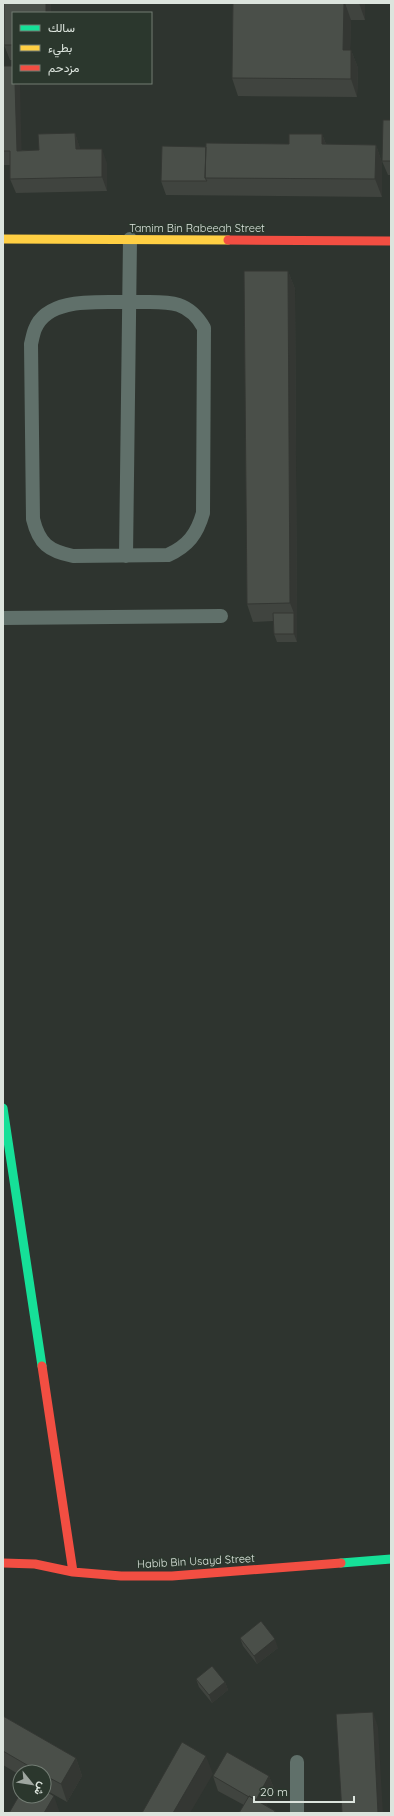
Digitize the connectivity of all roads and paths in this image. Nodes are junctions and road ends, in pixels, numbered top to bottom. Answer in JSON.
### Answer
{"nodes":[{"id":1,"x":3,"y":239,"type":"edge"},
{"id":2,"x":130,"y":240,"type":"junction"},
{"id":3,"x":391,"y":241,"type":"edge"},
{"id":4,"x":130,"y":302,"type":"junction"},
{"id":5,"x":126,"y":556,"type":"junction"},
{"id":6,"x":221,"y":616,"type":"dead end"},
{"id":7,"x":3,"y":618,"type":"edge"},
{"id":8,"x":3,"y":1108,"type":"edge"},
{"id":9,"x":391,"y":1558,"type":"edge"},
{"id":10,"x":3,"y":1563,"type":"edge"},
{"id":11,"x":73,"y":1572,"type":"junction"},
{"id":12,"x":297,"y":1762,"type":"dead end"},
{"id":13,"x":297,"y":1813,"type":"edge"}],
"edges":[{"from":1,"to":2,"type":"street","name":"Tamim Bin Rabeeah Street"},
{"from":2,"to":3,"type":"street","name":"Tamim Bin Rabeeah Street"},
{"from":2,"to":4,"type":"lane"},
{"from":4,"to":5,"type":"lane"},
{"from":4,"to":5,"type":"lane"},
{"from":4,"to":5,"type":"lane"},
{"from":6,"to":7,"type":"lane"},
{"from":8,"to":11,"type":"street"},
{"from":9,"to":11,"type":"street","name":"Habib Bin Usayd Street"},
{"from":10,"to":11,"type":"street","name":"Habib Bin Usayd Street"},
{"from":12,"to":13,"type":"lane"}]}
